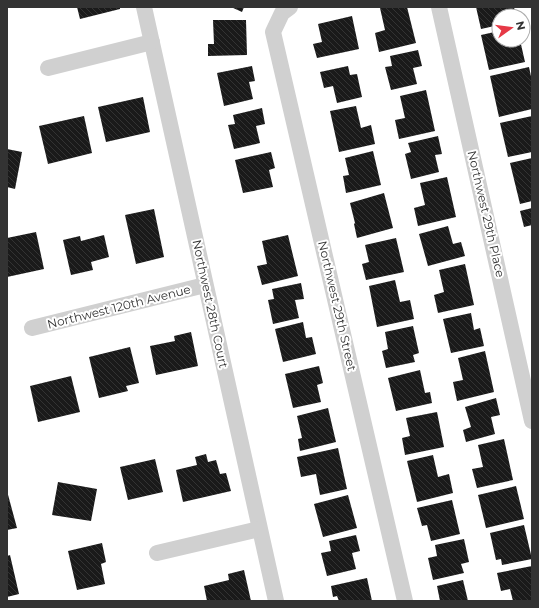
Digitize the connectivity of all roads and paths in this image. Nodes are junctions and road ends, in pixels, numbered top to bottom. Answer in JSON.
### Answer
{"nodes":[{"id":1,"x":144,"y":7,"type":"edge"},
{"id":2,"x":439,"y":7,"type":"edge"},
{"id":3,"x":286,"y":10,"type":"edge"},
{"id":4,"x":152,"y":42,"type":"junction"},
{"id":5,"x":48,"y":68,"type":"dead end"},
{"id":6,"x":205,"y":285,"type":"junction"},
{"id":7,"x":32,"y":328,"type":"dead end"},
{"id":8,"x":532,"y":421,"type":"edge"},
{"id":9,"x":259,"y":529,"type":"junction"},
{"id":10,"x":157,"y":553,"type":"dead end"},
{"id":11,"x":276,"y":601,"type":"edge"},
{"id":12,"x":405,"y":601,"type":"edge"}],
"edges":[{"from":1,"to":4,"type":"street","name":"Northwest 28th Court"},
{"from":2,"to":8,"type":"street","name":"Northwest 29th Place"},
{"from":3,"to":12,"type":"street","name":"Northwest 29th Street"},
{"from":4,"to":5,"type":"street"},
{"from":4,"to":6,"type":"street","name":"Northwest 28th Court"},
{"from":6,"to":7,"type":"street","name":"Northwest 120th Avenue"},
{"from":6,"to":9,"type":"street","name":"Northwest 28th Court"},
{"from":9,"to":10,"type":"street"},
{"from":9,"to":11,"type":"street","name":"Northwest 28th Court"}]}
